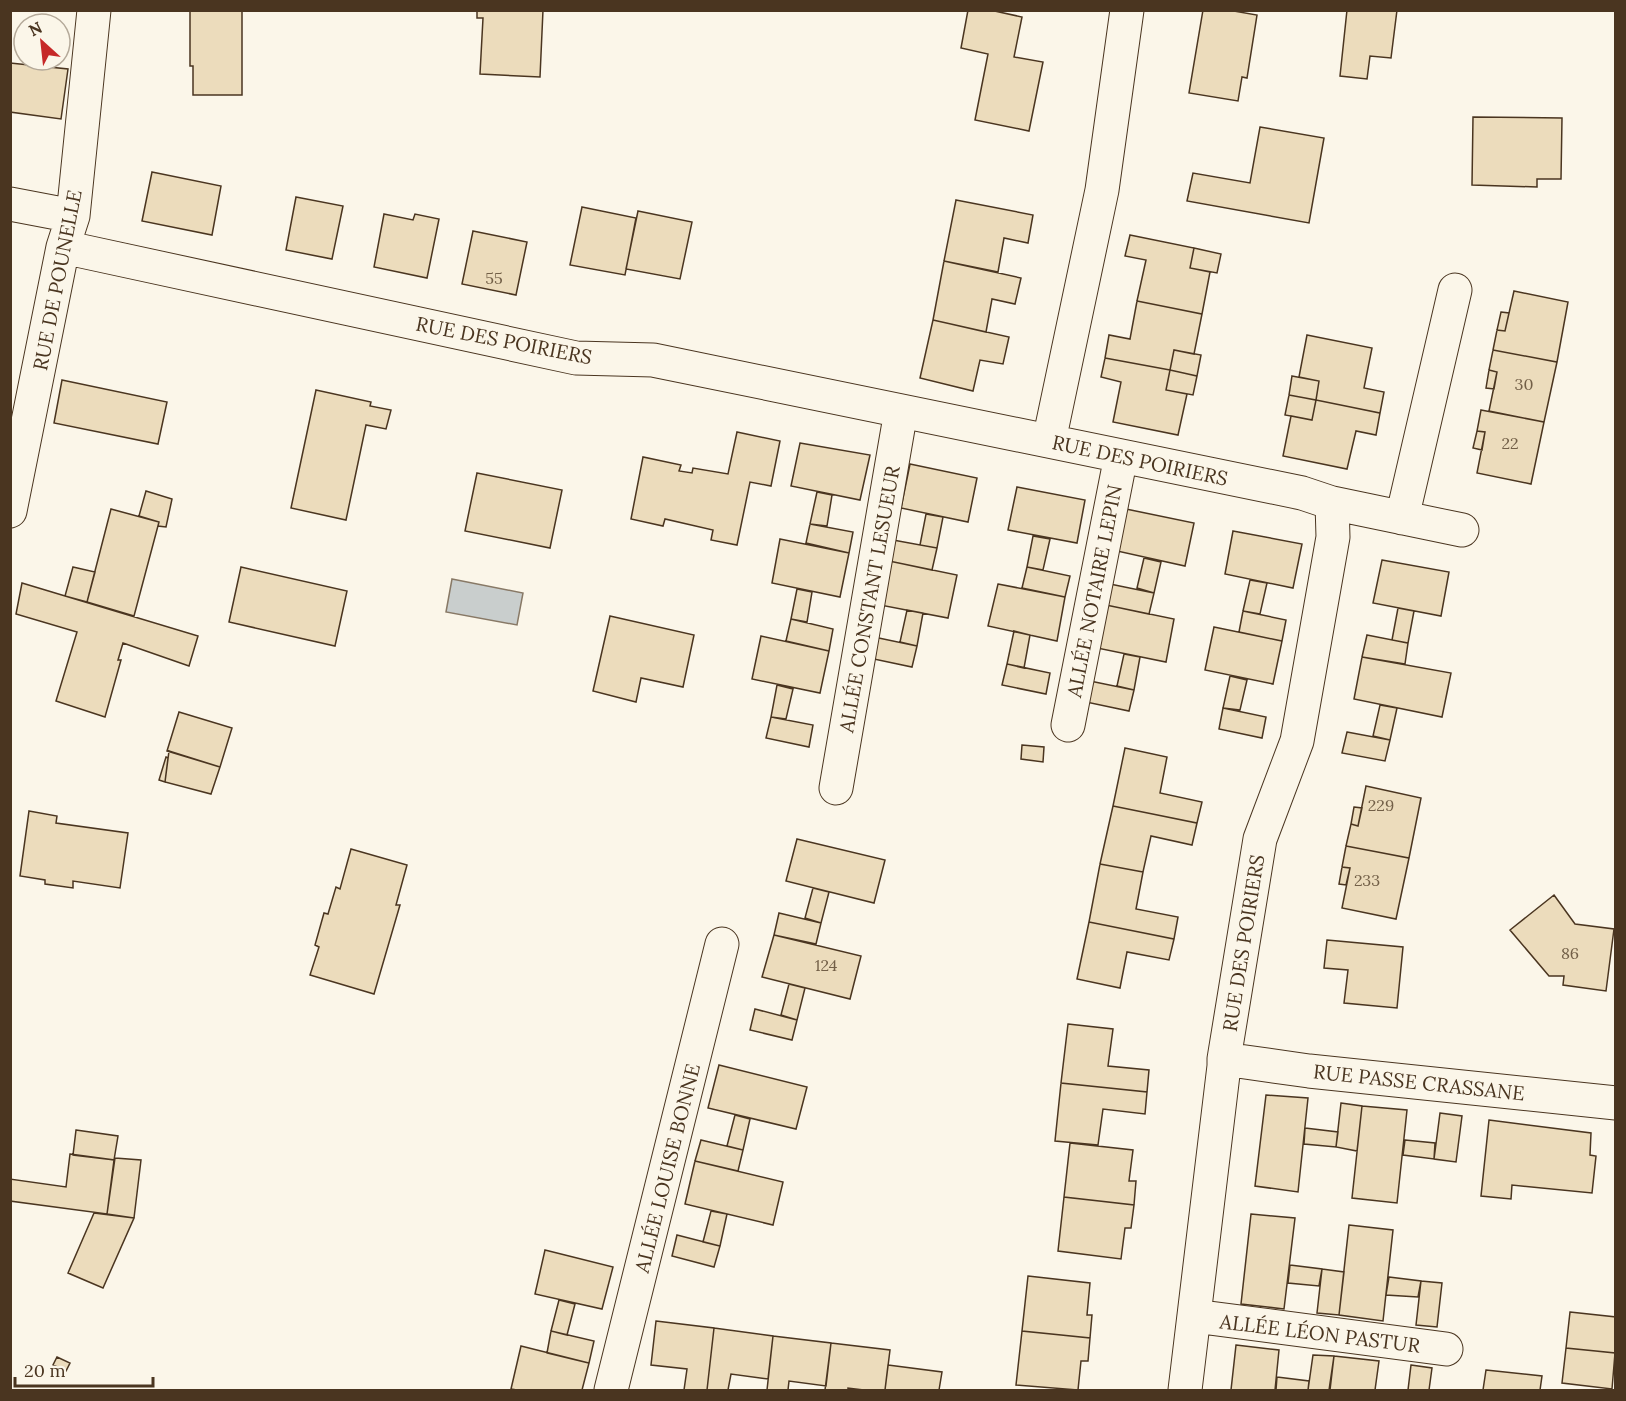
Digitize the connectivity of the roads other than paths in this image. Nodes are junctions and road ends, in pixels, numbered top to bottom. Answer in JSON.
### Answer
{"nodes":[{"id":1,"x":94,"y":10,"type":"edge"},
{"id":2,"x":1127,"y":10,"type":"edge"},
{"id":3,"x":10,"y":204,"type":"edge"},
{"id":4,"x":73,"y":216,"type":"junction"},
{"id":5,"x":63,"y":247,"type":"junction"},
{"id":6,"x":1455,"y":290,"type":"dead end"},
{"id":7,"x":901,"y":411,"type":"junction"},
{"id":8,"x":1049,"y":441,"type":"junction"},
{"id":9,"x":1121,"y":456,"type":"junction"},
{"id":10,"x":1332,"y":503,"type":"junction"},
{"id":11,"x":10,"y":511,"type":"edge"},
{"id":12,"x":1402,"y":518,"type":"junction"},
{"id":13,"x":1462,"y":530,"type":"dead end"},
{"id":14,"x":1068,"y":725,"type":"dead end"},
{"id":15,"x":836,"y":788,"type":"dead end"},
{"id":16,"x":722,"y":944,"type":"dead end"},
{"id":17,"x":1224,"y":1059,"type":"junction"},
{"id":18,"x":1616,"y":1103,"type":"edge"},
{"id":19,"x":1194,"y":1316,"type":"junction"},
{"id":20,"x":1446,"y":1349,"type":"dead end"},
{"id":21,"x":612,"y":1390,"type":"edge"},
{"id":22,"x":1185,"y":1390,"type":"edge"}],
"edges":[{"from":1,"to":4,"type":"street","name":"RUE DE POUNELLE"},
{"from":2,"to":8,"type":"street"},
{"from":3,"to":4,"type":"street"},
{"from":4,"to":5,"type":"street","name":"RUE DE POUNELLE"},
{"from":5,"to":7,"type":"street","name":"RUE DES POIRIERS"},
{"from":5,"to":11,"type":"street","name":"RUE DE POUNELLE"},
{"from":6,"to":12,"type":"street"},
{"from":7,"to":8,"type":"street","name":"RUE DES POIRIERS"},
{"from":7,"to":15,"type":"street","name":"ALLÉE CONSTANT LESUEUR"},
{"from":8,"to":9,"type":"street","name":"RUE DES POIRIERS"},
{"from":9,"to":10,"type":"street","name":"RUE DES POIRIERS"},
{"from":9,"to":14,"type":"street","name":"ALLÉE NOTAIRE LEPIN"},
{"from":10,"to":12,"type":"street"},
{"from":10,"to":17,"type":"street","name":"RUE DES POIRIERS"},
{"from":12,"to":13,"type":"street"},
{"from":16,"to":21,"type":"street","name":"ALLÉE LOUISE BONNE"},
{"from":17,"to":18,"type":"street","name":"RUE PASSE CRASSANE"},
{"from":17,"to":19,"type":"street","name":"RUE DES POIRIERS"},
{"from":19,"to":20,"type":"street","name":"ALLÉE LÉON PASTUR"},
{"from":19,"to":22,"type":"street","name":"RUE DES POIRIERS"}]}
